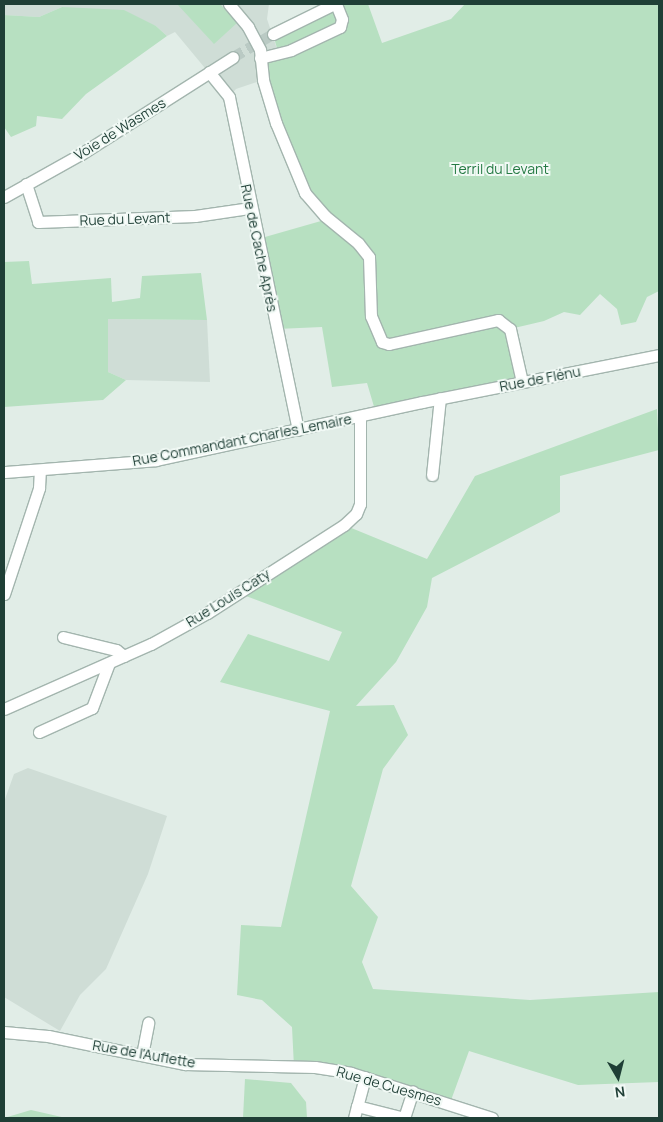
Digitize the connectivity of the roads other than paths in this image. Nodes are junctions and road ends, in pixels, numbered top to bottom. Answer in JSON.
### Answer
{"nodes":[{"id":1,"x":229,"y":4,"type":"edge"},
{"id":2,"x":335,"y":4,"type":"edge"},
{"id":3,"x":272,"y":34,"type":"tunnel mouth"},
{"id":4,"x":233,"y":56,"type":"tunnel mouth"},
{"id":5,"x":260,"y":58,"type":"junction"},
{"id":6,"x":209,"y":72,"type":"junction"},
{"id":7,"x":26,"y":184,"type":"junction"},
{"id":8,"x":4,"y":197,"type":"edge"},
{"id":9,"x":250,"y":208,"type":"junction"},
{"id":10,"x":659,"y":355,"type":"edge"},
{"id":11,"x":522,"y":382,"type":"junction"},
{"id":12,"x":440,"y":398,"type":"junction"},
{"id":13,"x":360,"y":416,"type":"junction"},
{"id":14,"x":298,"y":430,"type":"junction"},
{"id":15,"x":360,"y":443,"type":"junction"},
{"id":16,"x":40,"y":470,"type":"junction"},
{"id":17,"x":4,"y":472,"type":"edge"},
{"id":18,"x":432,"y":475,"type":"dead end"},
{"id":19,"x":366,"y":487,"type":"dead end"},
{"id":20,"x":4,"y":594,"type":"edge"},
{"id":21,"x":63,"y":637,"type":"dead end"},
{"id":22,"x":124,"y":656,"type":"junction"},
{"id":23,"x":109,"y":663,"type":"junction"},
{"id":24,"x":4,"y":709,"type":"edge"},
{"id":25,"x":39,"y":732,"type":"dead end"},
{"id":26,"x":148,"y":1023,"type":"dead end"},
{"id":27,"x":4,"y":1032,"type":"edge"},
{"id":28,"x":142,"y":1055,"type":"junction"},
{"id":29,"x":314,"y":1067,"type":"joint"},
{"id":30,"x":365,"y":1077,"type":"junction"},
{"id":31,"x":413,"y":1091,"type":"junction"},
{"id":32,"x":357,"y":1106,"type":"junction"},
{"id":33,"x":354,"y":1118,"type":"edge"},
{"id":34,"x":404,"y":1118,"type":"edge"},
{"id":35,"x":492,"y":1118,"type":"edge"}],
"edges":[{"from":1,"to":5,"type":"street"},
{"from":2,"to":3,"type":"street"},
{"from":2,"to":5,"type":"street"},
{"from":4,"to":6,"type":"street","name":"Voie de Wasmes"},
{"from":5,"to":11,"type":"street"},
{"from":6,"to":7,"type":"street","name":"Voie de Wasmes"},
{"from":6,"to":9,"type":"street","name":"Rue de Cache Après"},
{"from":7,"to":8,"type":"street","name":"Voie de Wasmes"},
{"from":7,"to":9,"type":"street","name":"Rue du Levant"},
{"from":9,"to":14,"type":"street","name":"Rue de Cache Après"},
{"from":10,"to":11,"type":"street","name":"Rue de Flénu"},
{"from":11,"to":12,"type":"street","name":"Rue de Flénu"},
{"from":12,"to":13,"type":"street","name":"Rue de Flénu"},
{"from":12,"to":18,"type":"street"},
{"from":13,"to":14,"type":"street","name":"Rue Commandant Charles Lemaire"},
{"from":13,"to":15,"type":"street","name":"Rue Louis Caty"},
{"from":14,"to":16,"type":"street","name":"Rue Commandant Charles Lemaire"},
{"from":15,"to":19,"type":"street"},
{"from":15,"to":22,"type":"street","name":"Rue Louis Caty"},
{"from":16,"to":17,"type":"street","name":"Rue Commandant Charles Lemaire"},
{"from":16,"to":20,"type":"street"},
{"from":21,"to":22,"type":"street"},
{"from":22,"to":23,"type":"street","name":"Rue Louis Caty"},
{"from":23,"to":24,"type":"street","name":"Rue Louis Caty"},
{"from":23,"to":25,"type":"street"},
{"from":26,"to":28,"type":"street"},
{"from":27,"to":28,"type":"street","name":"Rue de l'Auflette"},
{"from":28,"to":29,"type":"street","name":"Rue de l'Auflette"},
{"from":29,"to":30,"type":"street","name":"Rue de Cuesmes"},
{"from":30,"to":31,"type":"street","name":"Rue de Cuesmes"},
{"from":30,"to":32,"type":"street"},
{"from":31,"to":34,"type":"street"},
{"from":31,"to":35,"type":"street","name":"Rue de Cuesmes"},
{"from":32,"to":33,"type":"street"},
{"from":32,"to":34,"type":"street"}]}
